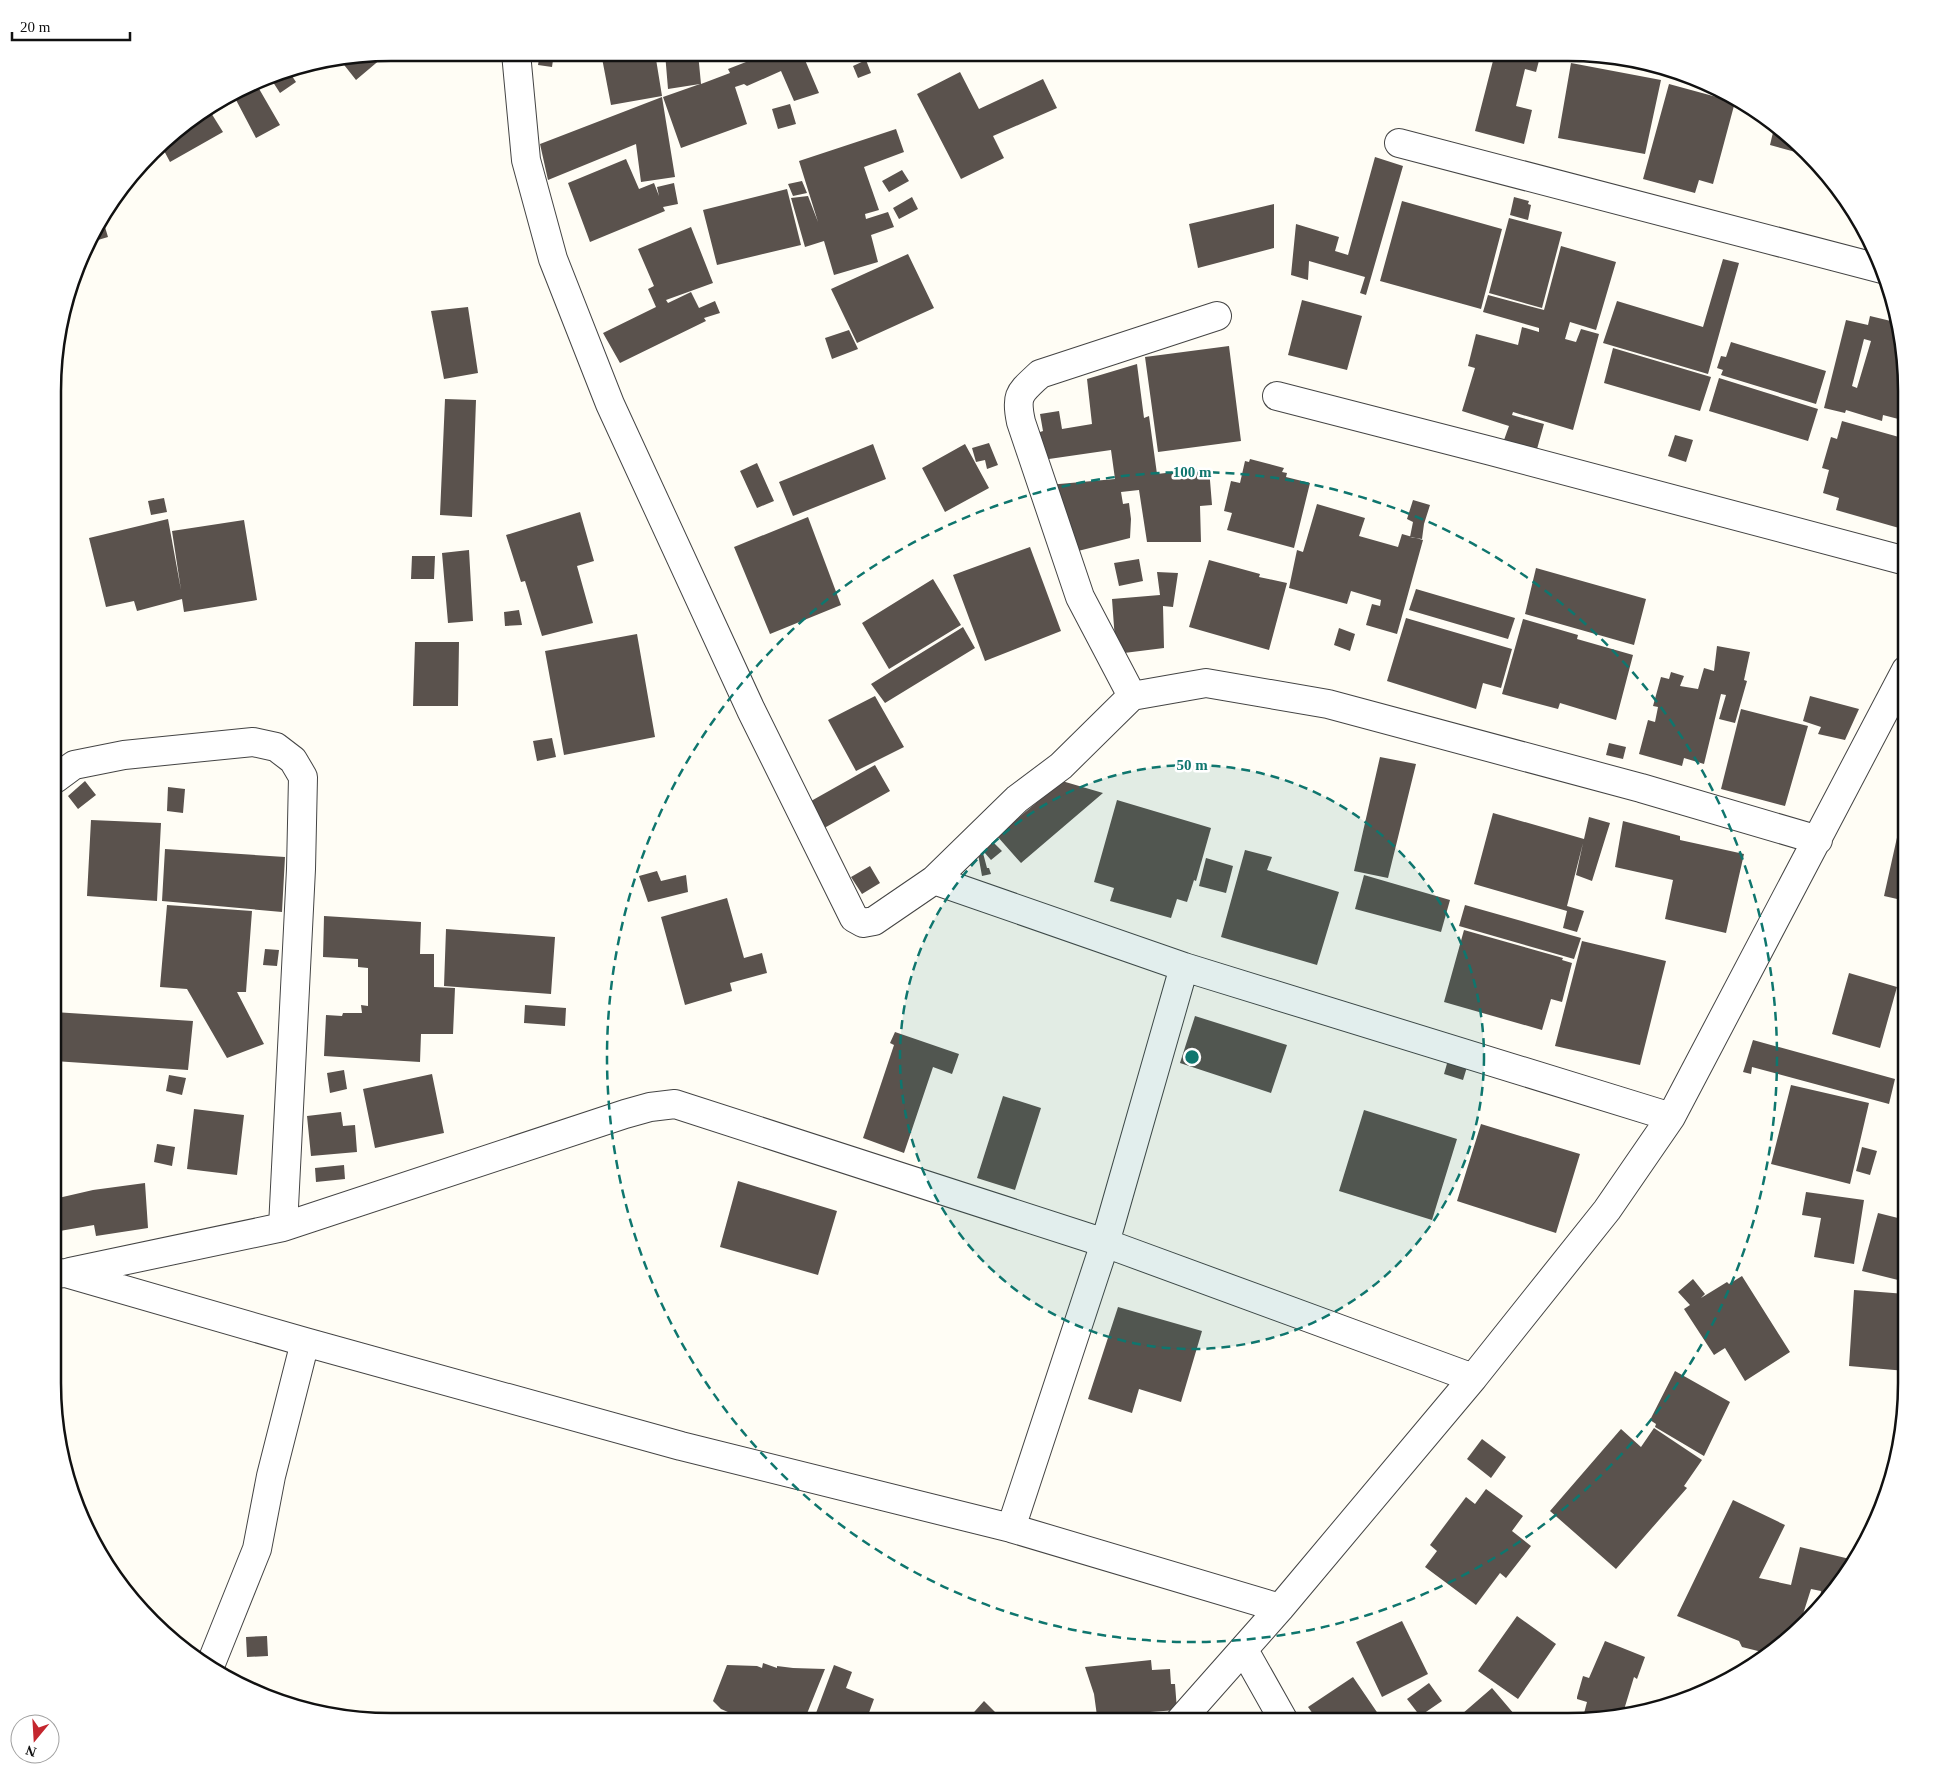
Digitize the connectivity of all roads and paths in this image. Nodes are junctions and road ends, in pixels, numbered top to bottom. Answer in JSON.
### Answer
{"nodes":[{"id":1,"x":517,"y":61,"type":"edge"},
{"id":2,"x":1399,"y":143,"type":"dead end"},
{"id":3,"x":1874,"y":268,"type":"edge"},
{"id":4,"x":1218,"y":316,"type":"dead end"},
{"id":5,"x":1277,"y":396,"type":"dead end"},
{"id":6,"x":1898,"y":559,"type":"edge"},
{"id":7,"x":1898,"y":685,"type":"edge"},
{"id":8,"x":1132,"y":696,"type":"junction"},
{"id":9,"x":61,"y":774,"type":"edge"},
{"id":10,"x":1818,"y":840,"type":"junction"},
{"id":11,"x":934,"y":880,"type":"junction"},
{"id":12,"x":1184,"y":967,"type":"junction"},
{"id":13,"x":1671,"y":1117,"type":"junction"},
{"id":14,"x":283,"y":1227,"type":"junction"},
{"id":15,"x":1105,"y":1243,"type":"junction"},
{"id":16,"x":61,"y":1273,"type":"edge"},
{"id":17,"x":61,"y":1273,"type":"edge"},
{"id":18,"x":305,"y":1342,"type":"junction"},
{"id":19,"x":1473,"y":1378,"type":"junction"},
{"id":20,"x":1011,"y":1528,"type":"junction"},
{"id":21,"x":1280,"y":1608,"type":"junction"},
{"id":22,"x":1244,"y":1650,"type":"junction"},
{"id":23,"x":213,"y":1660,"type":"edge"},
{"id":24,"x":1187,"y":1713,"type":"edge"},
{"id":25,"x":1279,"y":1713,"type":"edge"}],
"edges":[{"from":1,"to":11,"type":"street"},
{"from":2,"to":3,"type":"street"},
{"from":4,"to":8,"type":"street"},
{"from":5,"to":6,"type":"street"},
{"from":7,"to":10,"type":"street"},
{"from":8,"to":10,"type":"street"},
{"from":8,"to":11,"type":"street"},
{"from":9,"to":14,"type":"street"},
{"from":10,"to":13,"type":"street"},
{"from":11,"to":12,"type":"street"},
{"from":12,"to":13,"type":"street"},
{"from":12,"to":15,"type":"street"},
{"from":13,"to":19,"type":"street"},
{"from":14,"to":15,"type":"street"},
{"from":14,"to":16,"type":"street"},
{"from":15,"to":19,"type":"street"},
{"from":15,"to":20,"type":"street"},
{"from":17,"to":18,"type":"street"},
{"from":18,"to":20,"type":"street"},
{"from":18,"to":23,"type":"street"},
{"from":19,"to":21,"type":"street"},
{"from":20,"to":21,"type":"street"},
{"from":21,"to":22,"type":"street"},
{"from":22,"to":24,"type":"street"},
{"from":22,"to":25,"type":"street"}]}
